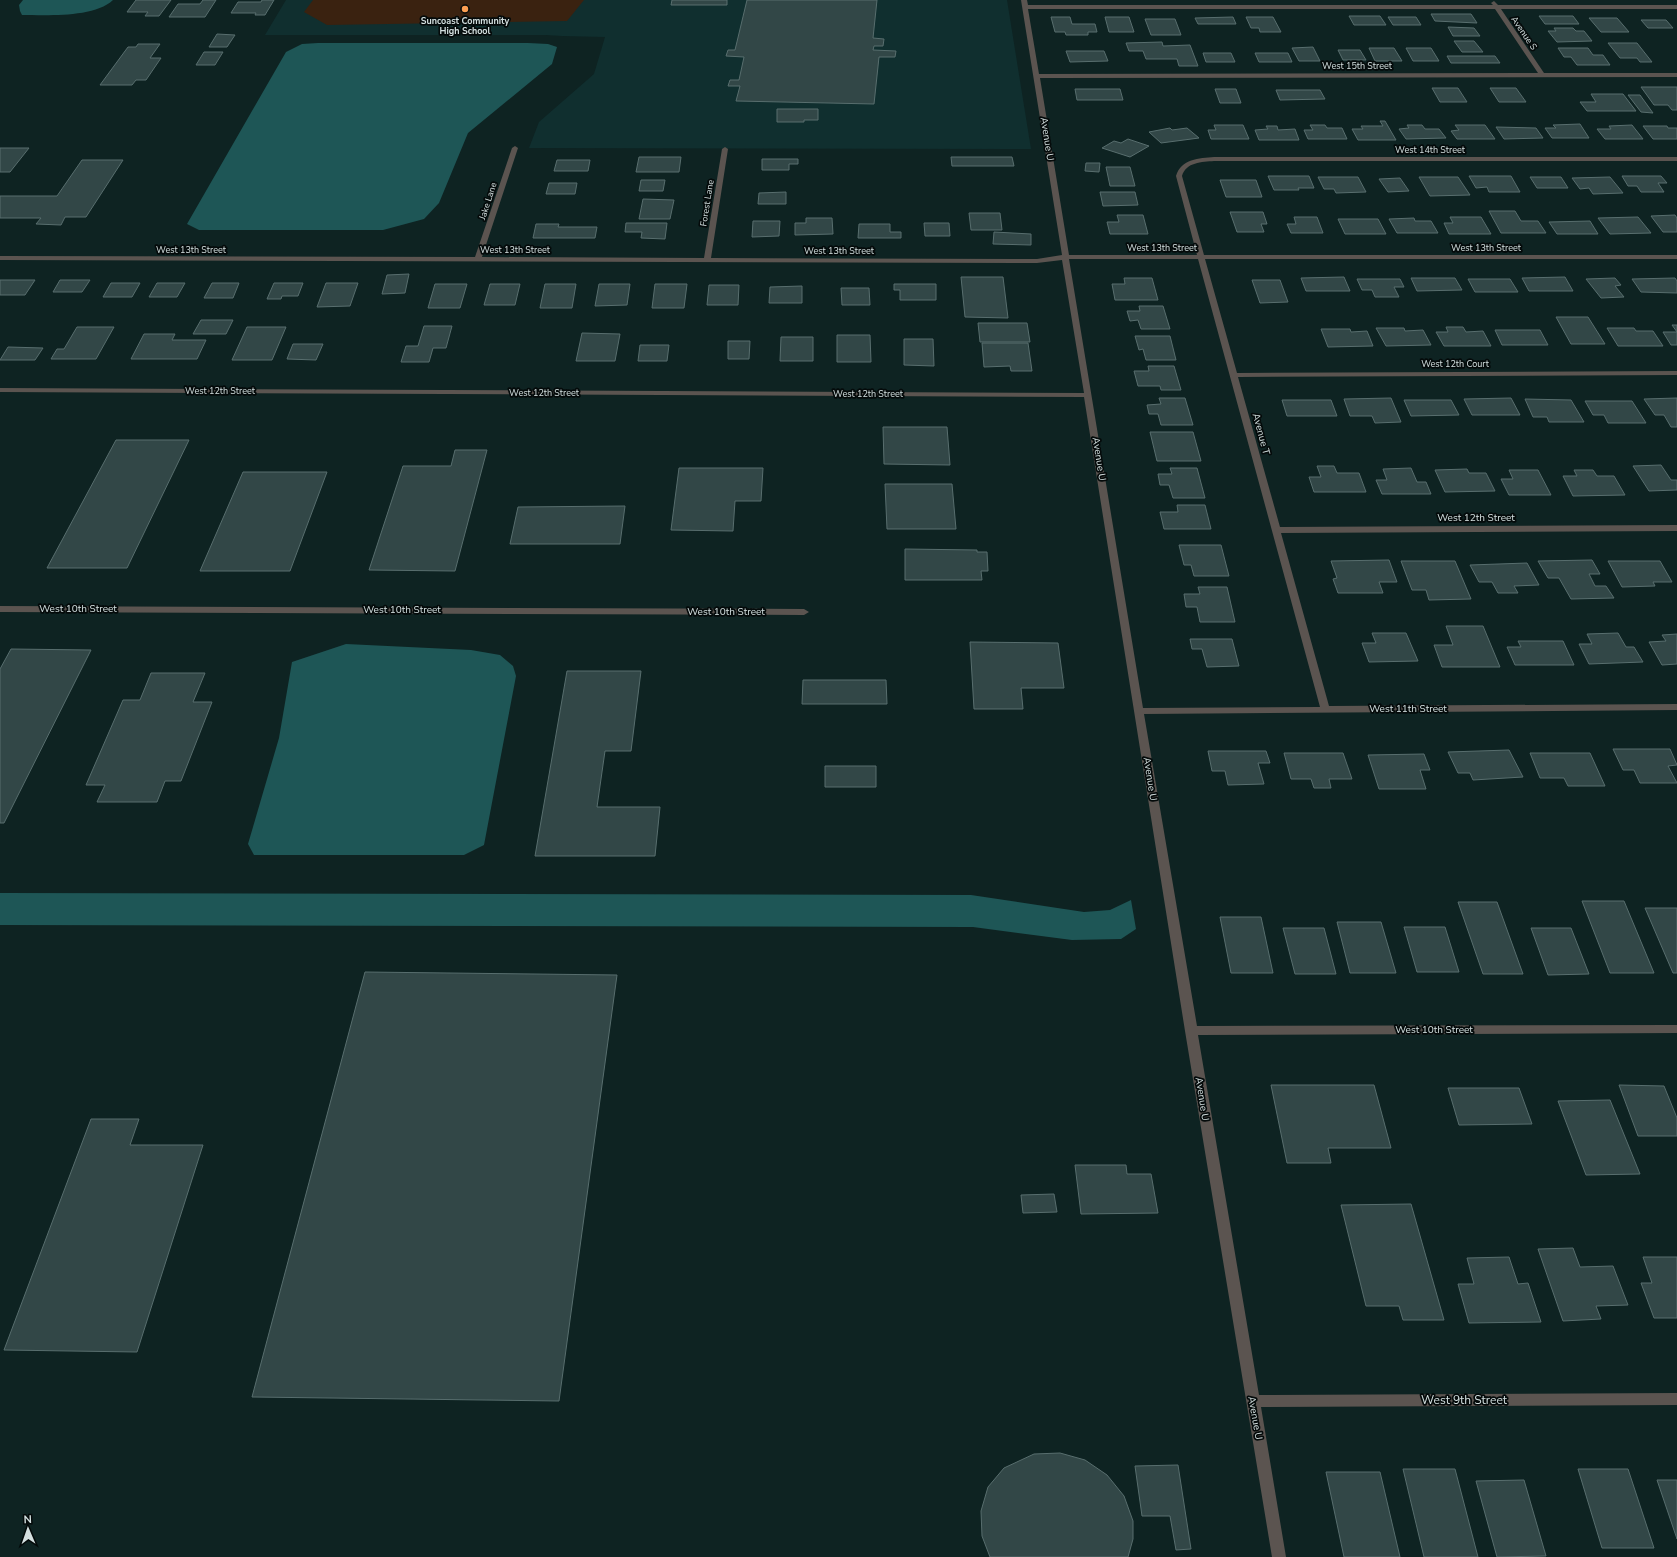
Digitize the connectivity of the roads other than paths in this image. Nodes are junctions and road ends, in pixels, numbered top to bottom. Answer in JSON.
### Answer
{"nodes":[{"id":1,"x":1492,"y":0,"type":"edge"},
{"id":2,"x":1025,"y":3,"type":"edge"},
{"id":3,"x":1497,"y":7,"type":"junction"},
{"id":4,"x":1677,"y":7,"type":"edge"},
{"id":5,"x":1542,"y":75,"type":"junction"},
{"id":6,"x":1677,"y":75,"type":"edge"},
{"id":7,"x":1037,"y":76,"type":"junction"},
{"id":8,"x":515,"y":148,"type":"dead end"},
{"id":9,"x":725,"y":149,"type":"dead end"},
{"id":10,"x":1677,"y":159,"type":"edge"},
{"id":11,"x":1184,"y":165,"type":"joint"},
{"id":12,"x":1066,"y":257,"type":"junction"},
{"id":13,"x":1201,"y":257,"type":"junction"},
{"id":14,"x":1677,"y":257,"type":"edge"},
{"id":15,"x":0,"y":258,"type":"edge"},
{"id":16,"x":478,"y":259,"type":"junction"},
{"id":17,"x":707,"y":260,"type":"junction"},
{"id":18,"x":1677,"y":373,"type":"edge"},
{"id":19,"x":1233,"y":375,"type":"junction"},
{"id":20,"x":0,"y":390,"type":"edge"},
{"id":21,"x":1089,"y":395,"type":"junction"},
{"id":22,"x":1677,"y":528,"type":"edge"},
{"id":23,"x":1276,"y":530,"type":"junction"},
{"id":24,"x":0,"y":609,"type":"edge"},
{"id":25,"x":804,"y":612,"type":"dead end"},
{"id":26,"x":1677,"y":708,"type":"edge"},
{"id":27,"x":1325,"y":709,"type":"junction"},
{"id":28,"x":1139,"y":711,"type":"junction"},
{"id":29,"x":1677,"y":1029,"type":"edge"},
{"id":30,"x":1192,"y":1031,"type":"junction"},
{"id":31,"x":1677,"y":1399,"type":"edge"},
{"id":32,"x":1252,"y":1401,"type":"junction"},
{"id":33,"x":1279,"y":1557,"type":"edge"}],
"edges":[{"from":1,"to":3,"type":"street","name":"Avenue S"},
{"from":2,"to":3,"type":"street"},
{"from":2,"to":7,"type":"street","name":"Avenue U"},
{"from":3,"to":4,"type":"street"},
{"from":3,"to":5,"type":"street","name":"Avenue S"},
{"from":5,"to":6,"type":"street","name":"West 15th Street"},
{"from":5,"to":7,"type":"street","name":"West 15th Street"},
{"from":7,"to":12,"type":"street","name":"Avenue U"},
{"from":8,"to":16,"type":"street","name":"Jake Lane"},
{"from":9,"to":17,"type":"street","name":"Forest Lane"},
{"from":10,"to":11,"type":"street","name":"West 14th Street"},
{"from":11,"to":13,"type":"street","name":"Avenue T"},
{"from":12,"to":13,"type":"street","name":"West 13th Street"},
{"from":12,"to":17,"type":"street","name":"West 13th Street"},
{"from":12,"to":21,"type":"street","name":"Avenue U"},
{"from":13,"to":14,"type":"street","name":"West 13th Street"},
{"from":13,"to":19,"type":"street","name":"Avenue T"},
{"from":15,"to":16,"type":"street","name":"West 13th Street"},
{"from":16,"to":17,"type":"street","name":"West 13th Street"},
{"from":18,"to":19,"type":"street","name":"West 12th Court"},
{"from":19,"to":23,"type":"street","name":"Avenue T"},
{"from":20,"to":21,"type":"street","name":"West 12th Street"},
{"from":21,"to":28,"type":"street","name":"Avenue U"},
{"from":22,"to":23,"type":"street","name":"West 12th Street"},
{"from":23,"to":27,"type":"street","name":"Avenue T"},
{"from":24,"to":25,"type":"street","name":"West 10th Street"},
{"from":26,"to":27,"type":"street","name":"West 11th Street"},
{"from":27,"to":28,"type":"street","name":"West 11th Street"},
{"from":28,"to":30,"type":"street","name":"Avenue U"},
{"from":29,"to":30,"type":"street","name":"West 10th Street"},
{"from":30,"to":32,"type":"street","name":"Avenue U"},
{"from":31,"to":32,"type":"street","name":"West 9th Street"},
{"from":32,"to":33,"type":"street","name":"Avenue U"}]}
